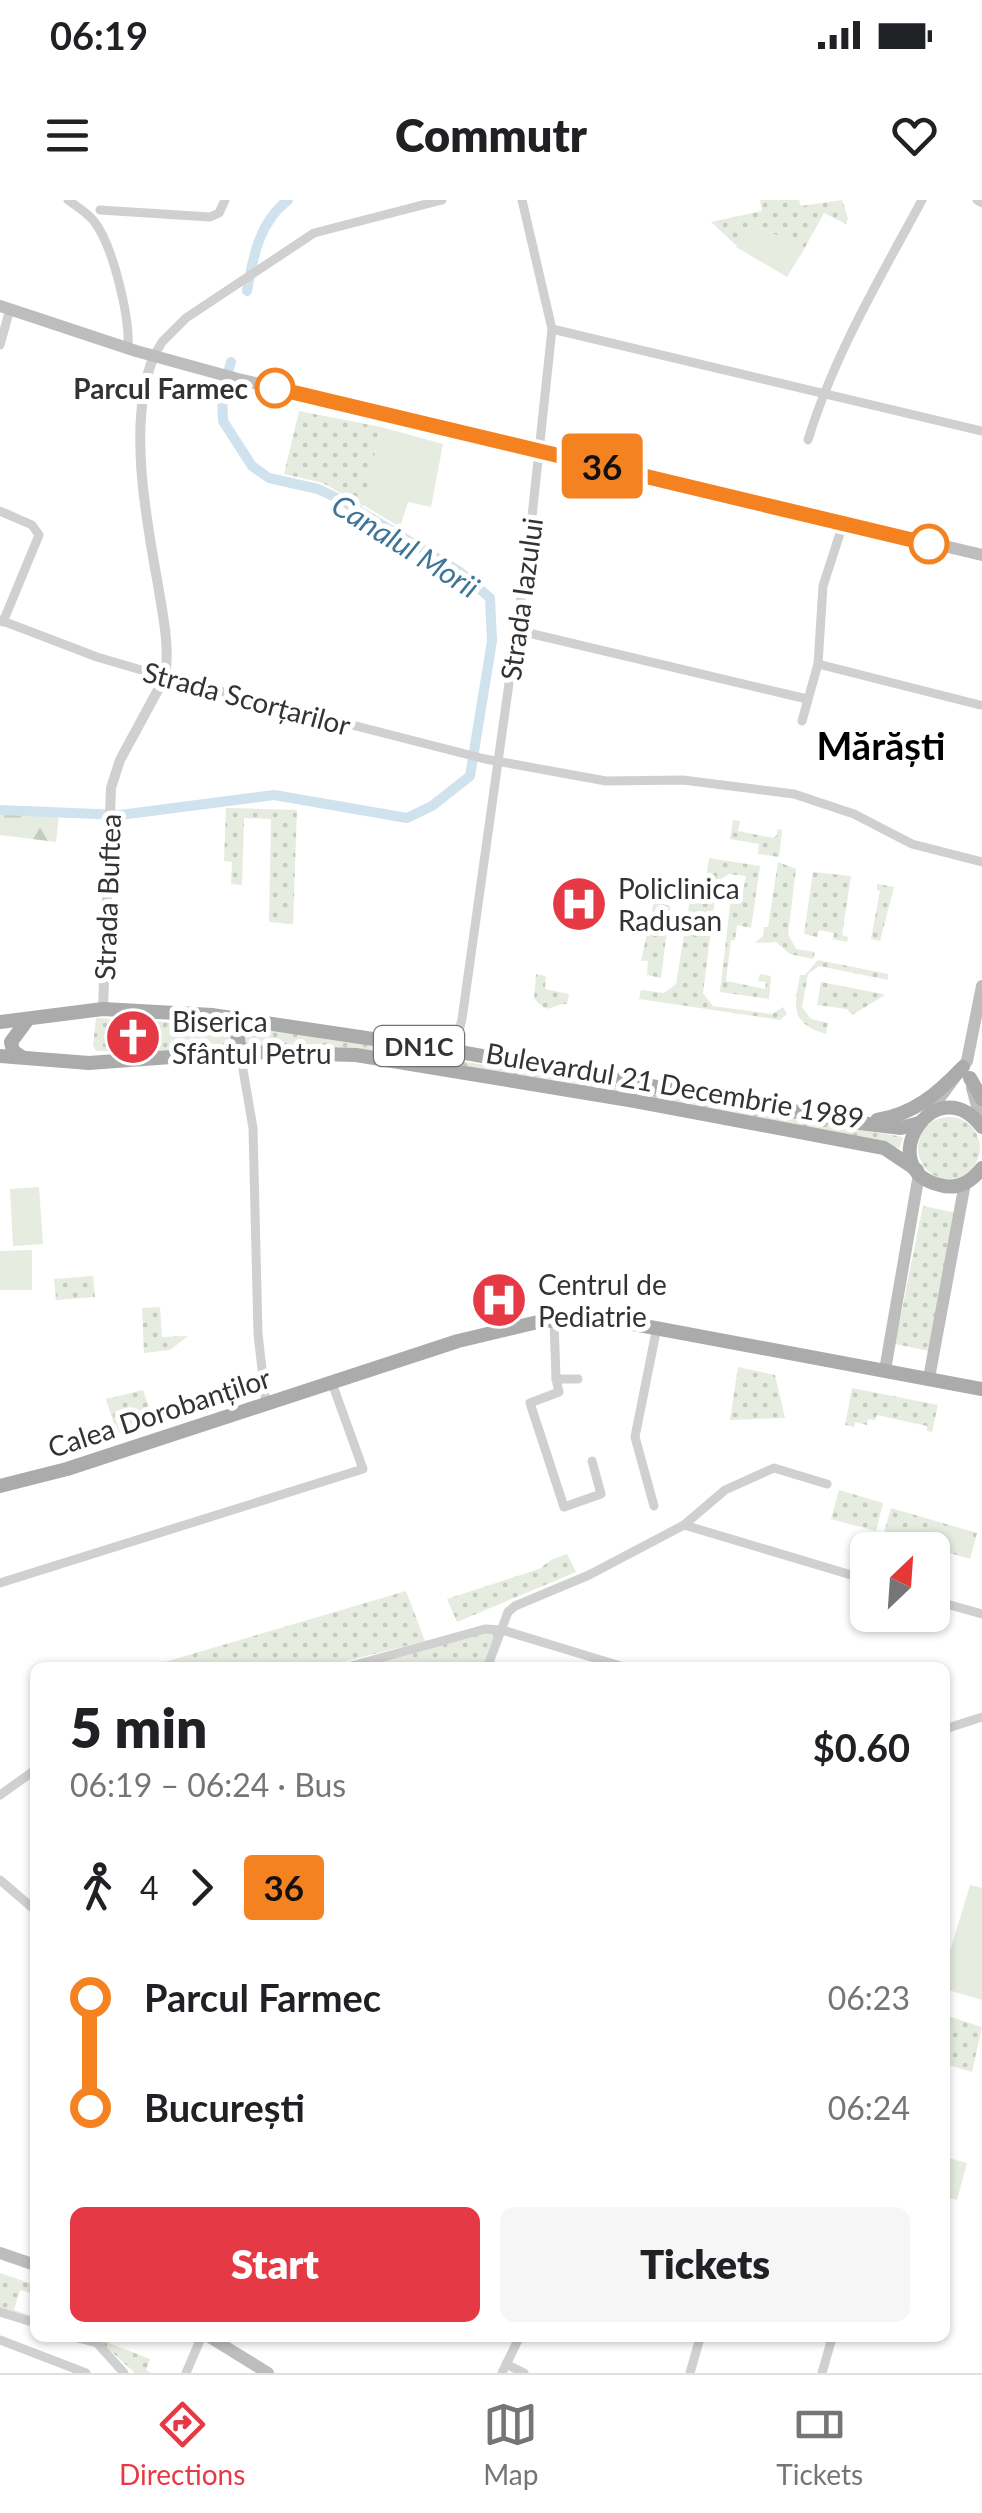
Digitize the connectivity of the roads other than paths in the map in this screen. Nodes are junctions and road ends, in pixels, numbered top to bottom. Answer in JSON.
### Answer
{"nodes":[{"id":1,"x":68,"y":200,"type":"edge"},
{"id":2,"x":225,"y":200,"type":"edge"},
{"id":3,"x":442,"y":200,"type":"edge"},
{"id":4,"x":522,"y":200,"type":"edge"},
{"id":5,"x":922,"y":200,"type":"edge"},
{"id":6,"x":412,"y":203,"type":"edge"},
{"id":7,"x":102,"y":205,"type":"edge"},
{"id":8,"x":92,"y":220,"type":"junction"},
{"id":9,"x":5,"y":307,"type":"edge"},
{"id":10,"x":552,"y":329,"type":"junction"},
{"id":11,"x":0,"y":344,"type":"edge"},
{"id":12,"x":128,"y":348,"type":"junction"},
{"id":13,"x":154,"y":356,"type":"junction"},
{"id":14,"x":822,"y":394,"type":"junction"},
{"id":15,"x":982,"y":431,"type":"edge"},
{"id":16,"x":808,"y":440,"type":"dead end"},
{"id":17,"x":540,"y":451,"type":"junction"},
{"id":18,"x":0,"y":511,"type":"edge"},
{"id":19,"x":842,"y":524,"type":"junction"},
{"id":20,"x":982,"y":555,"type":"edge"},
{"id":21,"x":2,"y":621,"type":"edge"},
{"id":22,"x":516,"y":630,"type":"junction"},
{"id":23,"x":818,"y":664,"type":"junction"},
{"id":24,"x":164,"y":677,"type":"junction"},
{"id":25,"x":807,"y":699,"type":"junction"},
{"id":26,"x":980,"y":705,"type":"edge"},
{"id":27,"x":802,"y":721,"type":"dead end"},
{"id":28,"x":498,"y":762,"type":"junction"},
{"id":29,"x":982,"y":862,"type":"edge"},
{"id":30,"x":982,"y":986,"type":"edge"},
{"id":31,"x":103,"y":1009,"type":"junction"},
{"id":32,"x":28,"y":1019,"type":"junction"},
{"id":33,"x":234,"y":1019,"type":"junction"},
{"id":34,"x":0,"y":1022,"type":"edge"},
{"id":35,"x":454,"y":1051,"type":"junction"},
{"id":36,"x":240,"y":1052,"type":"junction"},
{"id":37,"x":0,"y":1056,"type":"edge"},
{"id":38,"x":24,"y":1058,"type":"junction"},
{"id":39,"x":967,"y":1069,"type":"junction"},
{"id":40,"x":982,"y":1098,"type":"edge"},
{"id":41,"x":922,"y":1119,"type":"junction"},
{"id":42,"x":860,"y":1123,"type":"junction"},
{"id":43,"x":982,"y":1126,"type":"edge"},
{"id":44,"x":981,"y":1171,"type":"edge"},
{"id":45,"x":918,"y":1172,"type":"junction"},
{"id":46,"x":965,"y":1183,"type":"junction"},
{"id":47,"x":554,"y":1320,"type":"junction"},
{"id":48,"x":657,"y":1327,"type":"junction"},
{"id":49,"x":885,"y":1370,"type":"junction"},
{"id":50,"x":929,"y":1378,"type":"junction"},
{"id":51,"x":556,"y":1379,"type":"junction"},
{"id":52,"x":578,"y":1379,"type":"dead end"},
{"id":53,"x":332,"y":1383,"type":"junction"},
{"id":54,"x":982,"y":1389,"type":"edge"},
{"id":55,"x":266,"y":1404,"type":"junction"},
{"id":56,"x":592,"y":1461,"type":"dead end"},
{"id":57,"x":827,"y":1484,"type":"dead end"},
{"id":58,"x":0,"y":1486,"type":"edge"},
{"id":59,"x":654,"y":1506,"type":"dead end"},
{"id":60,"x":684,"y":1525,"type":"junction"},
{"id":61,"x":850,"y":1575,"type":"edge"},
{"id":62,"x":0,"y":1583,"type":"edge"},
{"id":63,"x":950,"y":1605,"type":"edge"},
{"id":64,"x":982,"y":1614,"type":"edge"},
{"id":65,"x":502,"y":1630,"type":"junction"},
{"id":66,"x":365,"y":1662,"type":"edge"},
{"id":67,"x":489,"y":1662,"type":"edge"},
{"id":68,"x":608,"y":1662,"type":"edge"},
{"id":69,"x":982,"y":1718,"type":"edge"},
{"id":70,"x":950,"y":1728,"type":"edge"},
{"id":71,"x":30,"y":1774,"type":"edge"},
{"id":72,"x":0,"y":1795,"type":"edge"},
{"id":73,"x":0,"y":1880,"type":"edge"},
{"id":74,"x":30,"y":1906,"type":"edge"},
{"id":75,"x":0,"y":2253,"type":"edge"},
{"id":76,"x":30,"y":2263,"type":"edge"},
{"id":77,"x":0,"y":2312,"type":"edge"},
{"id":78,"x":30,"y":2321,"type":"edge"},
{"id":79,"x":0,"y":2340,"type":"edge"},
{"id":80,"x":90,"y":2342,"type":"edge"},
{"id":81,"x":199,"y":2342,"type":"edge"},
{"id":82,"x":218,"y":2342,"type":"edge"},
{"id":83,"x":517,"y":2342,"type":"edge"},
{"id":84,"x":699,"y":2342,"type":"edge"},
{"id":85,"x":831,"y":2342,"type":"edge"},
{"id":86,"x":504,"y":2369,"type":"edge"},
{"id":87,"x":86,"y":2373,"type":"edge"},
{"id":88,"x":124,"y":2373,"type":"edge"},
{"id":89,"x":186,"y":2373,"type":"edge"},
{"id":90,"x":268,"y":2373,"type":"edge"},
{"id":91,"x":524,"y":2373,"type":"edge"},
{"id":92,"x":690,"y":2373,"type":"edge"},
{"id":93,"x":822,"y":2373,"type":"edge"}],
"edges":[{"from":1,"to":8,"type":"street"},
{"from":2,"to":7,"type":"street"},
{"from":3,"to":6,"type":"street"},
{"from":4,"to":10,"type":"street","name":"Strada Iazului"},
{"from":5,"to":14,"type":"street"},
{"from":6,"to":13,"type":"street"},
{"from":7,"to":8,"type":"street"},
{"from":8,"to":12,"type":"street"},
{"from":9,"to":11,"type":"street"},
{"from":9,"to":12,"type":"main road"},
{"from":10,"to":14,"type":"street"},
{"from":10,"to":17,"type":"street","name":"Strada Iazului"},
{"from":12,"to":13,"type":"main road"},
{"from":13,"to":17,"type":"main road"},
{"from":13,"to":24,"type":"street"},
{"from":14,"to":15,"type":"street"},
{"from":14,"to":16,"type":"street"},
{"from":17,"to":19,"type":"main road"},
{"from":17,"to":22,"type":"street","name":"Strada Iazului"},
{"from":18,"to":21,"type":"street"},
{"from":19,"to":20,"type":"main road"},
{"from":19,"to":23,"type":"street"},
{"from":21,"to":24,"type":"street","name":"Strada Scorțarilor"},
{"from":22,"to":25,"type":"street"},
{"from":22,"to":28,"type":"street","name":"Strada Iazului"},
{"from":23,"to":25,"type":"street"},
{"from":23,"to":26,"type":"street"},
{"from":24,"to":28,"type":"street","name":"Strada Scorțarilor"},
{"from":24,"to":31,"type":"street","name":"Strada Buftea"},
{"from":25,"to":27,"type":"street"},
{"from":28,"to":29,"type":"street","name":"Strada Scorțarilor"},
{"from":28,"to":35,"type":"street","name":"Strada Iazului"},
{"from":30,"to":39,"type":"main road"},
{"from":31,"to":32,"type":"main road","name":"Bulevardul 21 Decembrie 1989","number":"DN1C"},
{"from":31,"to":33,"type":"main road","name":"Bulevardul 21 Decembrie 1989","number":"DN1C"},
{"from":32,"to":34,"type":"main road","name":"Bulevardul 21 Decembrie 1989","number":"DN1C"},
{"from":32,"to":38,"type":"main road"},
{"from":33,"to":35,"type":"main road","name":"Bulevardul 21 Decembrie 1989","number":"DN1C"},
{"from":33,"to":36,"type":"main road"},
{"from":35,"to":42,"type":"main road","name":"Bulevardul 21 Decembrie 1989","number":"DN1C"},
{"from":36,"to":38,"type":"main road","name":"Bulevardul 21 Decembrie 1989","number":"DN1C"},
{"from":36,"to":45,"type":"main road","name":"Bulevardul 21 Decembrie 1989","number":"DN1C"},
{"from":36,"to":55,"type":"street"},
{"from":37,"to":38,"type":"main road","name":"Bulevardul 21 Decembrie 1989","number":"DN1C"},
{"from":39,"to":40,"type":"main road"},
{"from":39,"to":41,"type":"main road"},
{"from":39,"to":42,"type":"main road"},
{"from":39,"to":43,"type":"main road"},
{"from":41,"to":42,"type":"main road","name":"Bulevardul 21 Decembrie 1989","number":"DN1C"},
{"from":41,"to":43,"type":"main road","number":"DN1C"},
{"from":41,"to":45,"type":"main road"},
{"from":44,"to":46,"type":"main road"},
{"from":45,"to":46,"type":"main road","number":"DN1C"},
{"from":45,"to":49,"type":"main road"},
{"from":46,"to":50,"type":"main road"},
{"from":47,"to":48,"type":"main road","name":"Calea Dorobanților"},
{"from":47,"to":51,"type":"street"},
{"from":47,"to":53,"type":"main road","name":"Calea Dorobanților"},
{"from":48,"to":49,"type":"main road","name":"Calea Dorobanților"},
{"from":48,"to":59,"type":"street"},
{"from":49,"to":50,"type":"main road","name":"Calea Dorobanților"},
{"from":50,"to":54,"type":"main road","name":"Calea Dorobanților"},
{"from":51,"to":52,"type":"street"},
{"from":51,"to":56,"type":"street"},
{"from":53,"to":55,"type":"main road","name":"Calea Dorobanților"},
{"from":53,"to":62,"type":"street"},
{"from":55,"to":58,"type":"main road","name":"Calea Dorobanților"},
{"from":57,"to":60,"type":"street"},
{"from":60,"to":61,"type":"street"},
{"from":60,"to":65,"type":"street"},
{"from":63,"to":64,"type":"street"},
{"from":65,"to":66,"type":"street"},
{"from":65,"to":67,"type":"street"},
{"from":65,"to":68,"type":"street"},
{"from":69,"to":70,"type":"street"},
{"from":71,"to":72,"type":"street"},
{"from":73,"to":74,"type":"street"},
{"from":75,"to":76,"type":"main road"},
{"from":77,"to":78,"type":"street"},
{"from":79,"to":87,"type":"street"},
{"from":80,"to":88,"type":"street"},
{"from":81,"to":89,"type":"street"},
{"from":82,"to":90,"type":"main road"},
{"from":83,"to":86,"type":"street"},
{"from":84,"to":92,"type":"street"},
{"from":85,"to":93,"type":"street"},
{"from":86,"to":91,"type":"street"}]}
